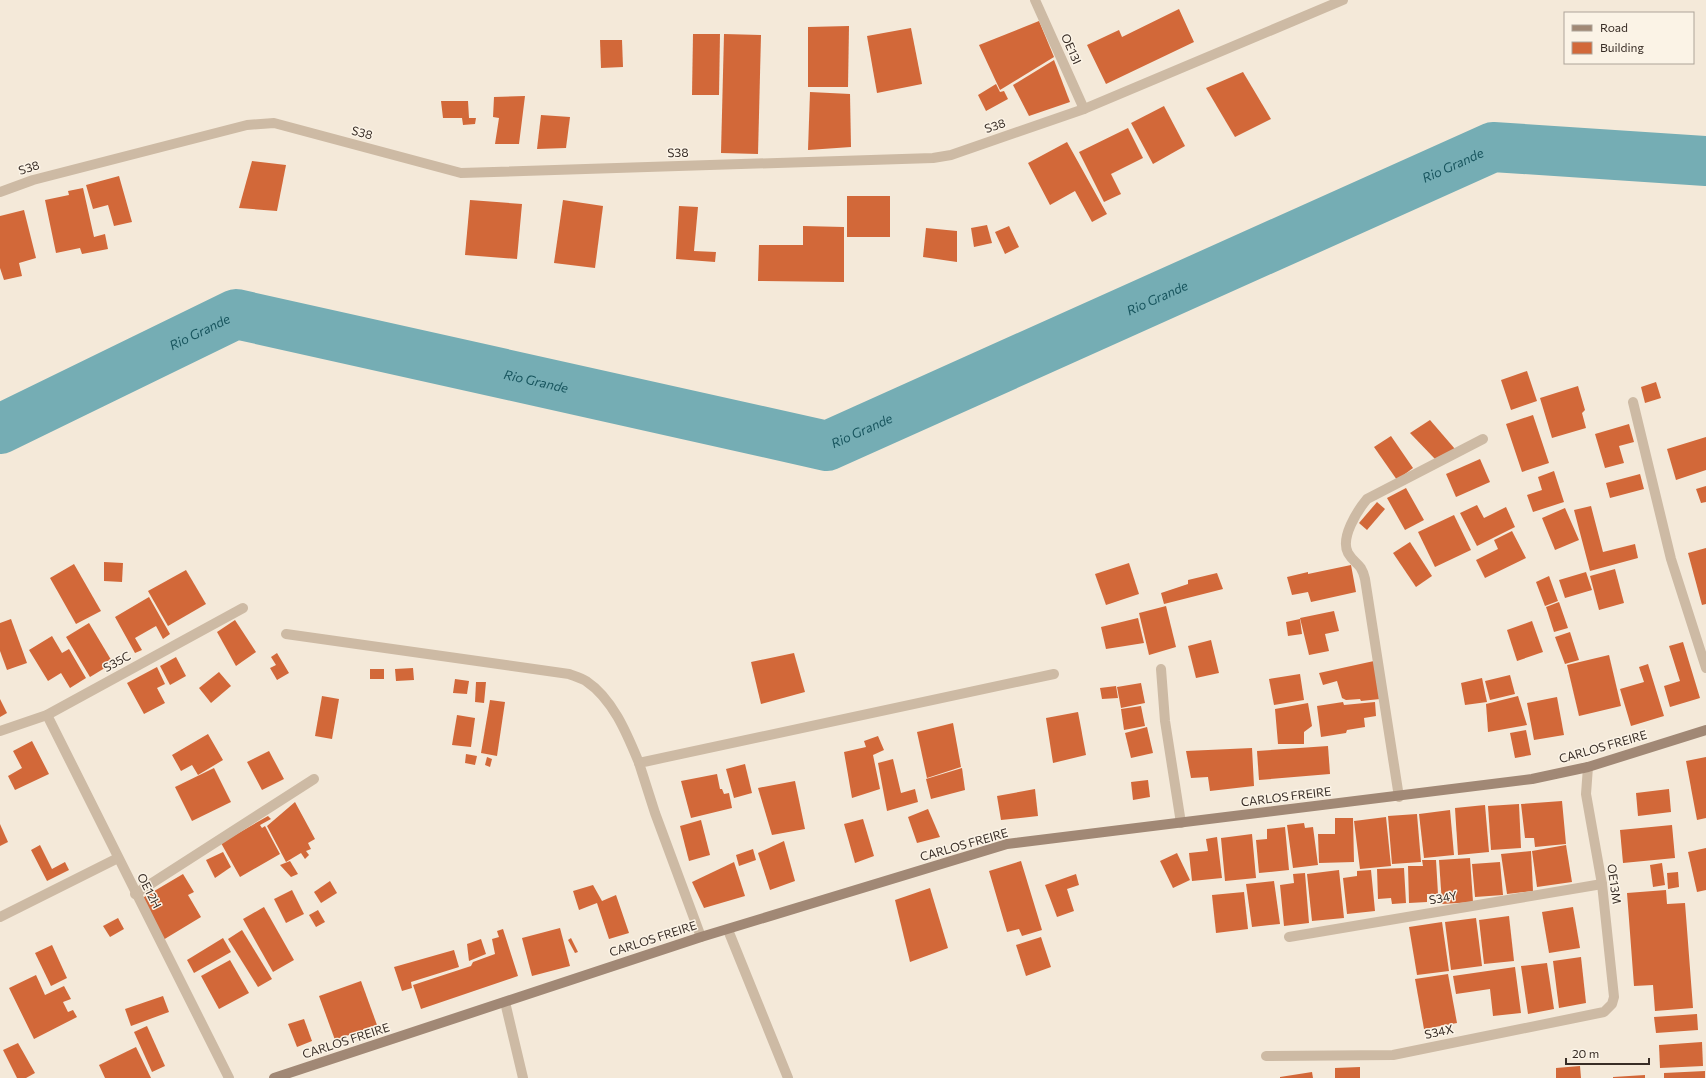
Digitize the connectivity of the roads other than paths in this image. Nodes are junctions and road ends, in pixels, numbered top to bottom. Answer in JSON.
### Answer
{"nodes":[{"id":1,"x":1035,"y":0,"type":"edge"},
{"id":2,"x":1343,"y":0,"type":"edge"},
{"id":3,"x":1084,"y":109,"type":"junction"},
{"id":4,"x":0,"y":192,"type":"edge"},
{"id":5,"x":1633,"y":402,"type":"dead end"},
{"id":6,"x":1483,"y":439,"type":"dead end"},
{"id":7,"x":243,"y":608,"type":"dead end"},
{"id":8,"x":286,"y":634,"type":"dead end"},
{"id":9,"x":1706,"y":668,"type":"edge"},
{"id":10,"x":1161,"y":669,"type":"dead end"},
{"id":11,"x":1054,"y":674,"type":"dead end"},
{"id":12,"x":47,"y":715,"type":"junction"},
{"id":13,"x":1706,"y":730,"type":"edge"},
{"id":14,"x":0,"y":731,"type":"edge"},
{"id":15,"x":639,"y":763,"type":"junction"},
{"id":16,"x":1588,"y":767,"type":"junction"},
{"id":17,"x":314,"y":779,"type":"dead end"},
{"id":18,"x":1399,"y":796,"type":"junction"},
{"id":19,"x":1181,"y":823,"type":"junction"},
{"id":20,"x":118,"y":858,"type":"junction"},
{"id":21,"x":1602,"y":884,"type":"junction"},
{"id":22,"x":136,"y":894,"type":"junction"},
{"id":23,"x":0,"y":917,"type":"edge"},
{"id":24,"x":728,"y":930,"type":"junction"},
{"id":25,"x":701,"y":937,"type":"junction"},
{"id":26,"x":1289,"y":937,"type":"dead end"},
{"id":27,"x":505,"y":1002,"type":"junction"},
{"id":28,"x":1612,"y":1004,"type":"joint"},
{"id":29,"x":1266,"y":1056,"type":"dead end"},
{"id":30,"x":229,"y":1078,"type":"edge"},
{"id":31,"x":274,"y":1078,"type":"edge"},
{"id":32,"x":523,"y":1078,"type":"edge"},
{"id":33,"x":788,"y":1078,"type":"edge"}],
"edges":[{"from":1,"to":3,"type":"street","name":"OE13I"},
{"from":2,"to":3,"type":"street","name":"S38"},
{"from":3,"to":4,"type":"street","name":"S38"},
{"from":5,"to":9,"type":"street"},
{"from":6,"to":18,"type":"street"},
{"from":7,"to":12,"type":"street","name":"S35C"},
{"from":8,"to":15,"type":"street"},
{"from":10,"to":19,"type":"street"},
{"from":11,"to":15,"type":"street"},
{"from":12,"to":14,"type":"street","name":"S35C"},
{"from":12,"to":20,"type":"street","name":"OE12H"},
{"from":13,"to":16,"type":"street","name":"CARLOS FREIRE"},
{"from":15,"to":25,"type":"street"},
{"from":16,"to":18,"type":"street","name":"CARLOS FREIRE"},
{"from":16,"to":21,"type":"street","name":"OE13M"},
{"from":17,"to":22,"type":"street"},
{"from":18,"to":19,"type":"street","name":"CARLOS FREIRE"},
{"from":19,"to":24,"type":"street","name":"CARLOS FREIRE"},
{"from":20,"to":22,"type":"street","name":"OE12H"},
{"from":20,"to":23,"type":"street"},
{"from":21,"to":26,"type":"street","name":"S34Y"},
{"from":21,"to":28,"type":"street","name":"OE13M"},
{"from":22,"to":30,"type":"street","name":"OE12H"},
{"from":24,"to":25,"type":"street","name":"CARLOS FREIRE"},
{"from":24,"to":33,"type":"street"},
{"from":25,"to":27,"type":"street","name":"CARLOS FREIRE"},
{"from":27,"to":31,"type":"street","name":"CARLOS FREIRE"},
{"from":27,"to":32,"type":"street"},
{"from":28,"to":29,"type":"street","name":"S34X"}]}
